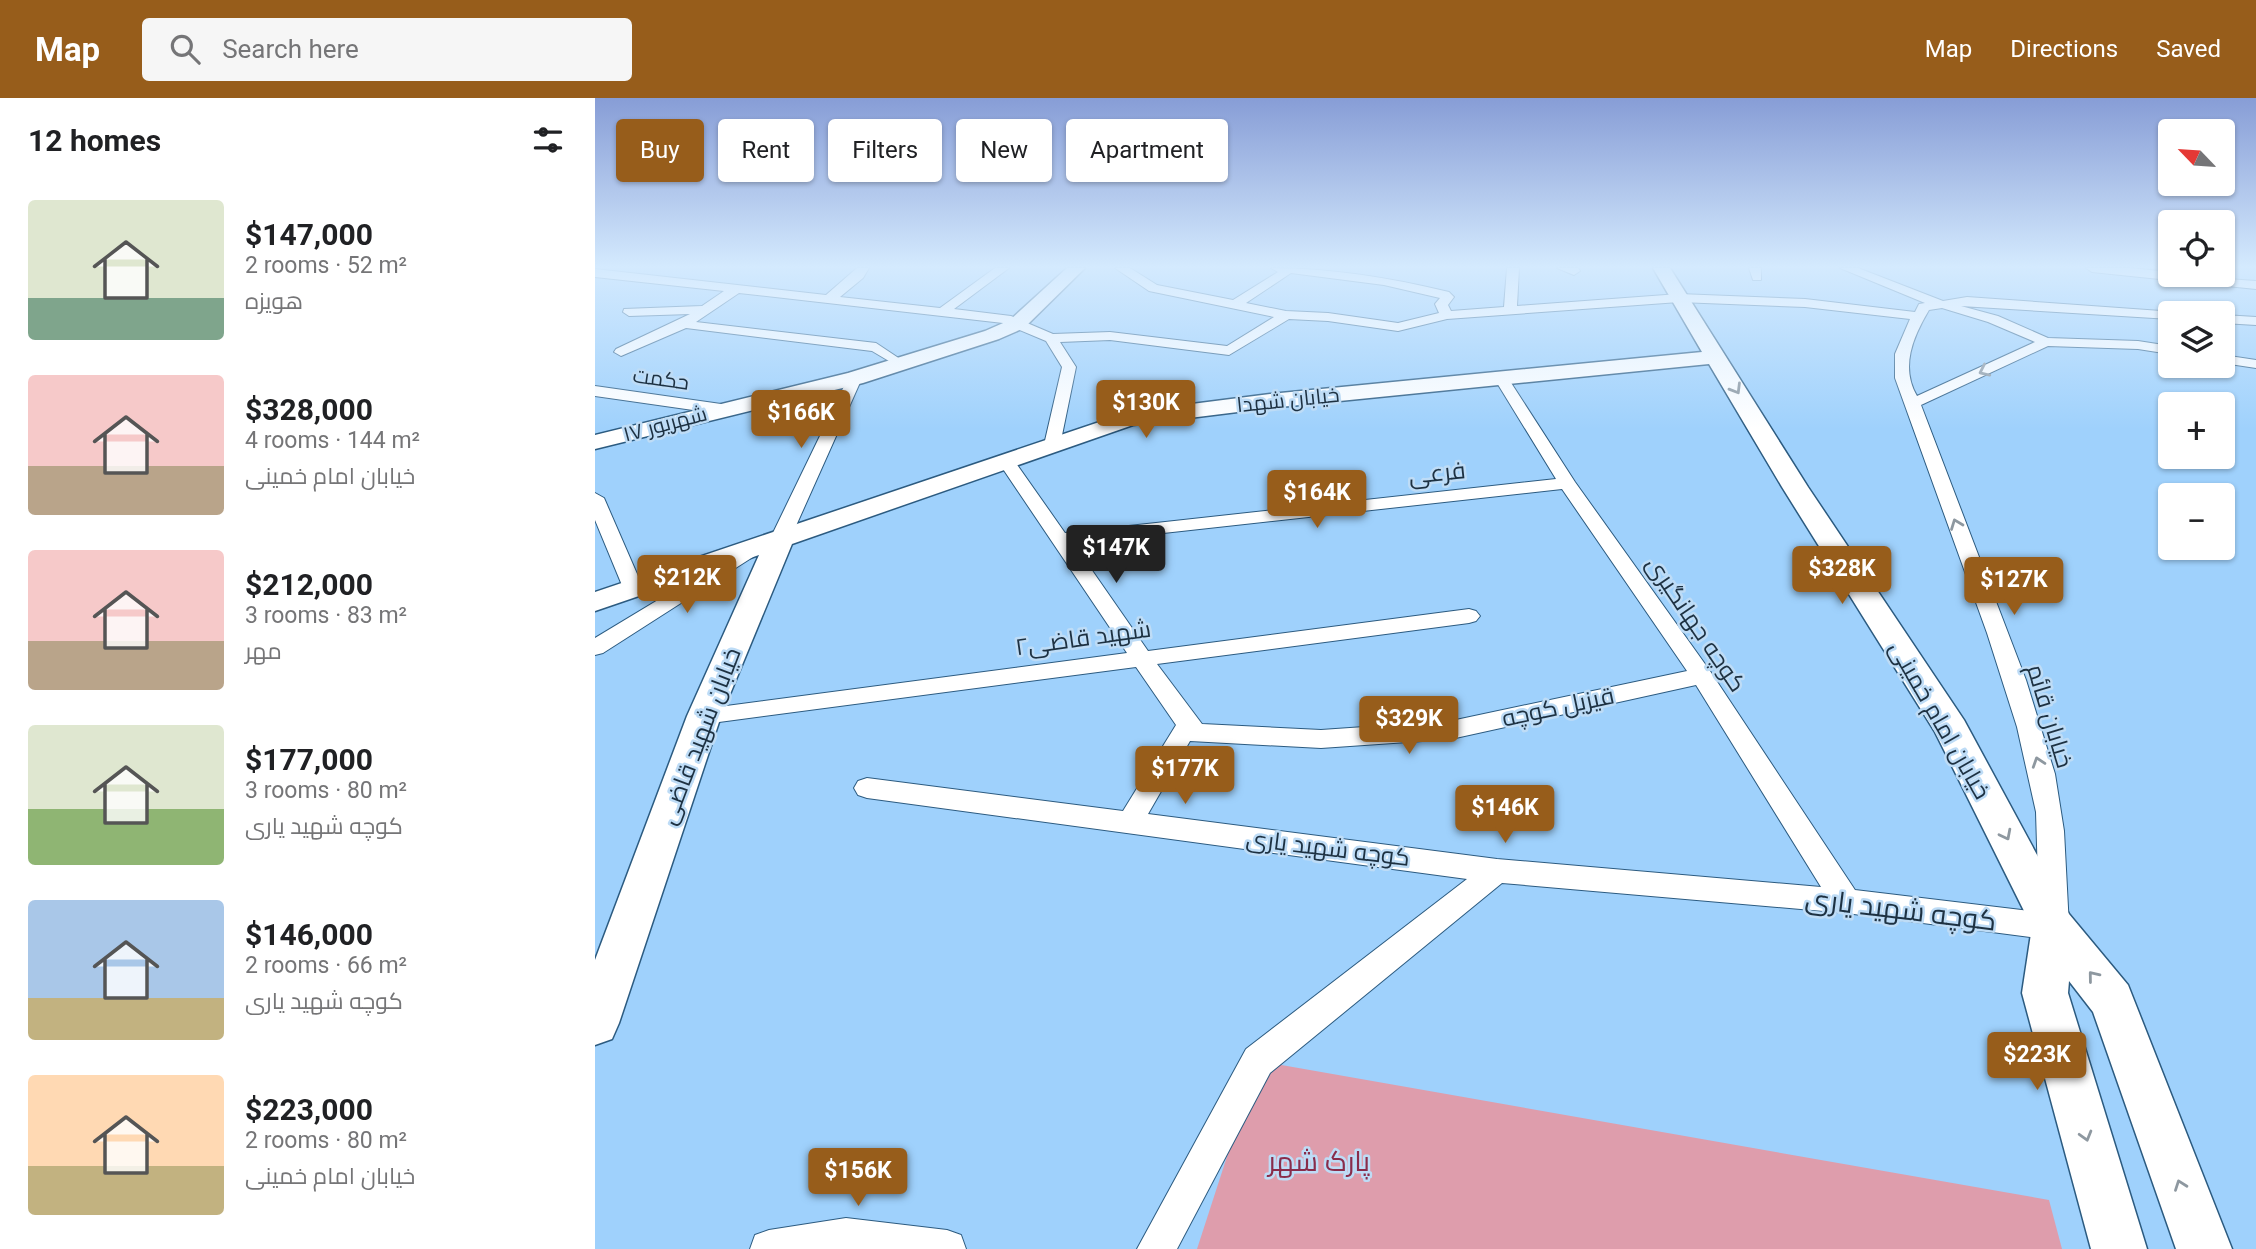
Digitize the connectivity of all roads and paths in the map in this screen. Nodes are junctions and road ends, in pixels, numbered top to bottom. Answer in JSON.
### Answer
{"nodes":[{"id":1,"x":688,"y":322,"type":"edge"},
{"id":2,"x":1012,"y":322,"type":"edge"},
{"id":3,"x":1019,"y":322,"type":"edge"},
{"id":4,"x":1275,"y":322,"type":"edge"},
{"id":5,"x":1361,"y":322,"type":"edge"},
{"id":6,"x":1420,"y":322,"type":"edge"},
{"id":7,"x":1694,"y":322,"type":"edge"},
{"id":8,"x":1916,"y":322,"type":"edge"},
{"id":9,"x":1999,"y":322,"type":"edge"},
{"id":10,"x":2008,"y":322,"type":"edge"},
{"id":11,"x":684,"y":324,"type":"junction"},
{"id":12,"x":1017,"y":324,"type":"junction"},
{"id":13,"x":1051,"y":338,"type":"junction"},
{"id":14,"x":2046,"y":342,"type":"junction"},
{"id":15,"x":2158,"y":344,"type":"edge"},
{"id":16,"x":2158,"y":349,"type":"edge"},
{"id":17,"x":621,"y":352,"type":"dead end"},
{"id":18,"x":2235,"y":352,"type":"edge"},
{"id":19,"x":2256,"y":354,"type":"edge"},
{"id":20,"x":1716,"y":357,"type":"junction"},
{"id":21,"x":2235,"y":361,"type":"edge"},
{"id":22,"x":899,"y":363,"type":"junction"},
{"id":23,"x":2256,"y":364,"type":"edge"},
{"id":24,"x":855,"y":378,"type":"junction"},
{"id":25,"x":1501,"y":378,"type":"junction"},
{"id":26,"x":595,"y":391,"type":"edge"},
{"id":27,"x":1913,"y":403,"type":"junction"},
{"id":28,"x":721,"y":409,"type":"junction"},
{"id":29,"x":595,"y":442,"type":"edge"},
{"id":30,"x":1052,"y":445,"type":"junction"},
{"id":31,"x":1005,"y":460,"type":"junction"},
{"id":32,"x":1567,"y":483,"type":"junction"},
{"id":33,"x":595,"y":498,"type":"edge"},
{"id":34,"x":1061,"y":539,"type":"junction"},
{"id":35,"x":769,"y":542,"type":"junction"},
{"id":36,"x":634,"y":590,"type":"junction"},
{"id":37,"x":595,"y":602,"type":"edge"},
{"id":38,"x":1469,"y":616,"type":"dead end"},
{"id":39,"x":595,"y":648,"type":"edge"},
{"id":40,"x":1139,"y":657,"type":"junction"},
{"id":41,"x":1702,"y":676,"type":"junction"},
{"id":42,"x":704,"y":716,"type":"junction"},
{"id":43,"x":1195,"y":733,"type":"junction"},
{"id":44,"x":867,"y":788,"type":"dead end"},
{"id":45,"x":1130,"y":822,"type":"junction"},
{"id":46,"x":1497,"y":871,"type":"junction"},
{"id":47,"x":1846,"y":901,"type":"junction"},
{"id":48,"x":2053,"y":927,"type":"junction"},
{"id":49,"x":599,"y":1004,"type":"edge"},
{"id":50,"x":769,"y":1249,"type":"edge"},
{"id":51,"x":947,"y":1249,"type":"edge"},
{"id":52,"x":1156,"y":1249,"type":"edge"},
{"id":53,"x":2119,"y":1249,"type":"edge"},
{"id":54,"x":2204,"y":1249,"type":"edge"}],
"edges":[{"from":1,"to":11,"type":"street"},
{"from":2,"to":12,"type":"street"},
{"from":3,"to":12,"type":"street"},
{"from":4,"to":13,"type":"street"},
{"from":5,"to":6,"type":"street"},
{"from":7,"to":20,"type":"street","name":"خیابان امام خمینی"},
{"from":8,"to":27,"type":"street","name":"خیابان قائم"},
{"from":9,"to":14,"type":"street"},
{"from":10,"to":15,"type":"street"},
{"from":11,"to":17,"type":"street"},
{"from":11,"to":22,"type":"street"},
{"from":12,"to":13,"type":"street"},
{"from":12,"to":22,"type":"street","name":"۱۷ شهریور"},
{"from":13,"to":30,"type":"street"},
{"from":14,"to":16,"type":"street"},
{"from":14,"to":27,"type":"street","one_way":true},
{"from":18,"to":19,"type":"street"},
{"from":20,"to":25,"type":"street","name":"خیابان شهدا"},
{"from":20,"to":48,"type":"street","name":"خیابان امام خمینی","one_way":true},
{"from":21,"to":23,"type":"street"},
{"from":22,"to":24,"type":"street","name":"۱۷ شهریور"},
{"from":24,"to":28,"type":"street","name":"۱۷ شهریور"},
{"from":24,"to":35,"type":"street","name":"خیابان شهید قاضی"},
{"from":25,"to":30,"type":"street","name":"خیابان شهدا"},
{"from":25,"to":32,"type":"street","name":"کوچه جهانگیری"},
{"from":26,"to":28,"type":"street","name":"حکمت"},
{"from":48,"to":27,"type":"street","name":"خیابان قائم","one_way":true},
{"from":28,"to":29,"type":"street","name":"۱۷ شهریور"},
{"from":30,"to":31,"type":"street","name":"خیابان شهدا"},
{"from":31,"to":34,"type":"street"},
{"from":31,"to":35,"type":"street","name":"خیابان شهدا"},
{"from":32,"to":34,"type":"street","name":"فرعی"},
{"from":32,"to":41,"type":"street","name":"کوچه جهانگیری"},
{"from":33,"to":36,"type":"street"},
{"from":34,"to":40,"type":"street"},
{"from":35,"to":36,"type":"street","name":"خیابان شهدا"},
{"from":35,"to":39,"type":"street"},
{"from":35,"to":42,"type":"street","name":"خیابان شهید قاضی"},
{"from":36,"to":37,"type":"street","name":"خیابان شهدا"},
{"from":38,"to":40,"type":"street","name":"شهید قاضی۲"},
{"from":40,"to":42,"type":"street","name":"شهید قاضی۲"},
{"from":40,"to":43,"type":"street"},
{"from":41,"to":43,"type":"street","name":"قیزیل کوچه"},
{"from":41,"to":47,"type":"street","name":"کوچه جهانگیری"},
{"from":42,"to":49,"type":"street","name":"خیابان شهید قاضی"},
{"from":43,"to":45,"type":"street"},
{"from":44,"to":45,"type":"street","name":"کوچه شهید یاری"},
{"from":45,"to":46,"type":"street","name":"کوچه شهید یاری"},
{"from":46,"to":47,"type":"street","name":"کوچه شهید یاری"},
{"from":46,"to":52,"type":"street"},
{"from":47,"to":48,"type":"street","name":"کوچه شهید یاری"},
{"from":48,"to":53,"type":"street","one_way":true},
{"from":54,"to":48,"type":"street","name":"خیابان امام خمینی","one_way":true},
{"from":50,"to":51,"type":"street"}]}
